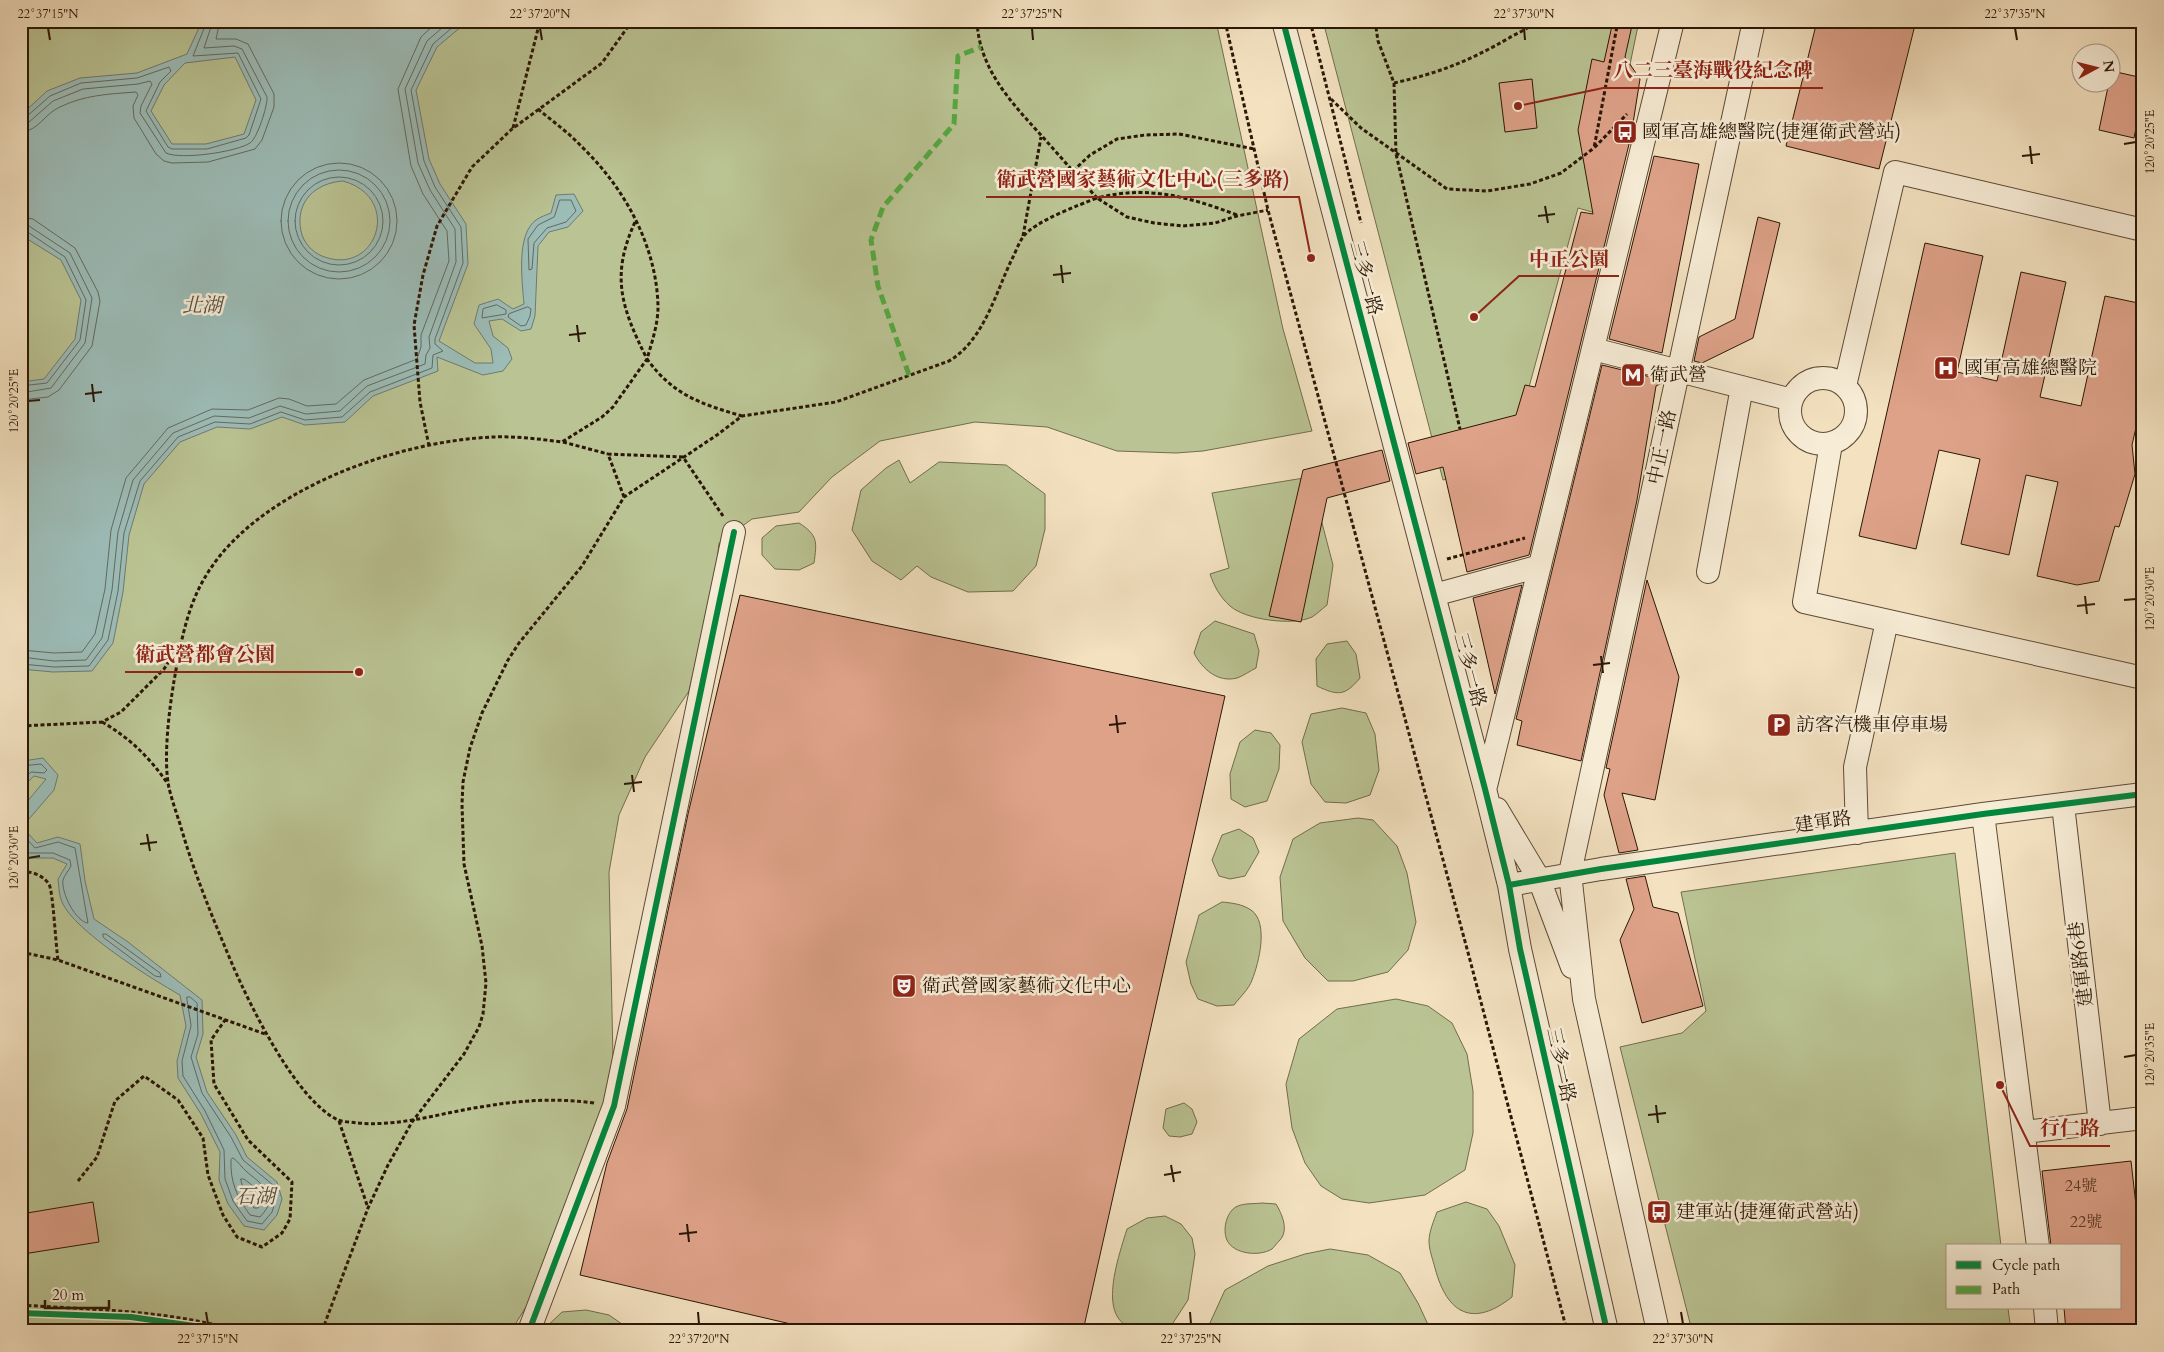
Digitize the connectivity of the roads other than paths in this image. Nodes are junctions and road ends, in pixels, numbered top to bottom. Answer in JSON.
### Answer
{"nodes":[{"id":1,"x":1283,"y":21,"type":"edge"},
{"id":2,"x":1673,"y":21,"type":"edge"},
{"id":3,"x":1754,"y":21,"type":"edge"},
{"id":4,"x":2143,"y":230,"type":"edge"},
{"id":5,"x":1593,"y":349,"type":"junction"},
{"id":6,"x":1679,"y":371,"type":"junction"},
{"id":7,"x":1845,"y":386,"type":"junction"},
{"id":8,"x":1742,"y":387,"type":"junction"},
{"id":9,"x":1792,"y":400,"type":"junction"},
{"id":10,"x":1831,"y":444,"type":"junction"},
{"id":11,"x":734,"y":532,"type":"road end"},
{"id":12,"x":1540,"y":566,"type":"junction"},
{"id":13,"x":1708,"y":572,"type":"dead end"},
{"id":14,"x":1434,"y":595,"type":"junction"},
{"id":15,"x":1887,"y":621,"type":"junction"},
{"id":16,"x":2143,"y":678,"type":"edge"},
{"id":17,"x":1485,"y":789,"type":"junction"},
{"id":18,"x":2143,"y":794,"type":"edge"},
{"id":19,"x":2063,"y":805,"type":"junction"},
{"id":20,"x":1983,"y":814,"type":"junction"},
{"id":21,"x":1857,"y":833,"type":"junction"},
{"id":22,"x":1570,"y":874,"type":"junction"},
{"id":23,"x":1539,"y":879,"type":"junction"},
{"id":24,"x":1509,"y":885,"type":"junction"},
{"id":25,"x":1584,"y":999,"type":"junction"},
{"id":26,"x":2143,"y":1118,"type":"edge"},
{"id":27,"x":2100,"y":1124,"type":"junction"},
{"id":28,"x":2024,"y":1132,"type":"junction"},
{"id":29,"x":2038,"y":1244,"type":"edge"},
{"id":30,"x":2045,"y":1310,"type":"edge"},
{"id":31,"x":529,"y":1331,"type":"edge"},
{"id":32,"x":1607,"y":1331,"type":"edge"},
{"id":33,"x":1658,"y":1331,"type":"edge"},
{"id":34,"x":2047,"y":1331,"type":"edge"}],
"edges":[{"from":1,"to":14,"type":"street","name":"三多一路"},
{"from":2,"to":5,"type":"street"},
{"from":3,"to":6,"type":"street","name":"中正一路"},
{"from":4,"to":7,"type":"street"},
{"from":5,"to":6,"type":"street"},
{"from":5,"to":12,"type":"street"},
{"from":6,"to":8,"type":"street"},
{"from":6,"to":22,"type":"street","name":"中正一路"},
{"from":7,"to":9,"type":"street"},
{"from":7,"to":10,"type":"street"},
{"from":8,"to":9,"type":"street"},
{"from":8,"to":13,"type":"street"},
{"from":9,"to":10,"type":"street"},
{"from":10,"to":15,"type":"street"},
{"from":11,"to":31,"type":"street"},
{"from":12,"to":14,"type":"street"},
{"from":12,"to":17,"type":"street"},
{"from":14,"to":17,"type":"street","name":"三多一路"},
{"from":15,"to":16,"type":"street"},
{"from":15,"to":21,"type":"street"},
{"from":17,"to":23,"type":"street"},
{"from":17,"to":24,"type":"street","name":"三多一路"},
{"from":18,"to":19,"type":"street","name":"建軍路"},
{"from":19,"to":20,"type":"street","name":"建軍路"},
{"from":19,"to":27,"type":"street","name":"建軍路6巷"},
{"from":20,"to":21,"type":"street","name":"建軍路"},
{"from":20,"to":28,"type":"street"},
{"from":21,"to":22,"type":"street","name":"建軍路"},
{"from":22,"to":23,"type":"street","name":"建軍路"},
{"from":22,"to":25,"type":"street","name":"三多一路"},
{"from":23,"to":24,"type":"street","name":"建軍路"},
{"from":23,"to":25,"type":"street"},
{"from":24,"to":32,"type":"street","name":"三多一路"},
{"from":25,"to":33,"type":"street","name":"三多一路"},
{"from":26,"to":27,"type":"street"},
{"from":27,"to":28,"type":"street"},
{"from":28,"to":29,"type":"street"},
{"from":30,"to":34,"type":"street"}]}
